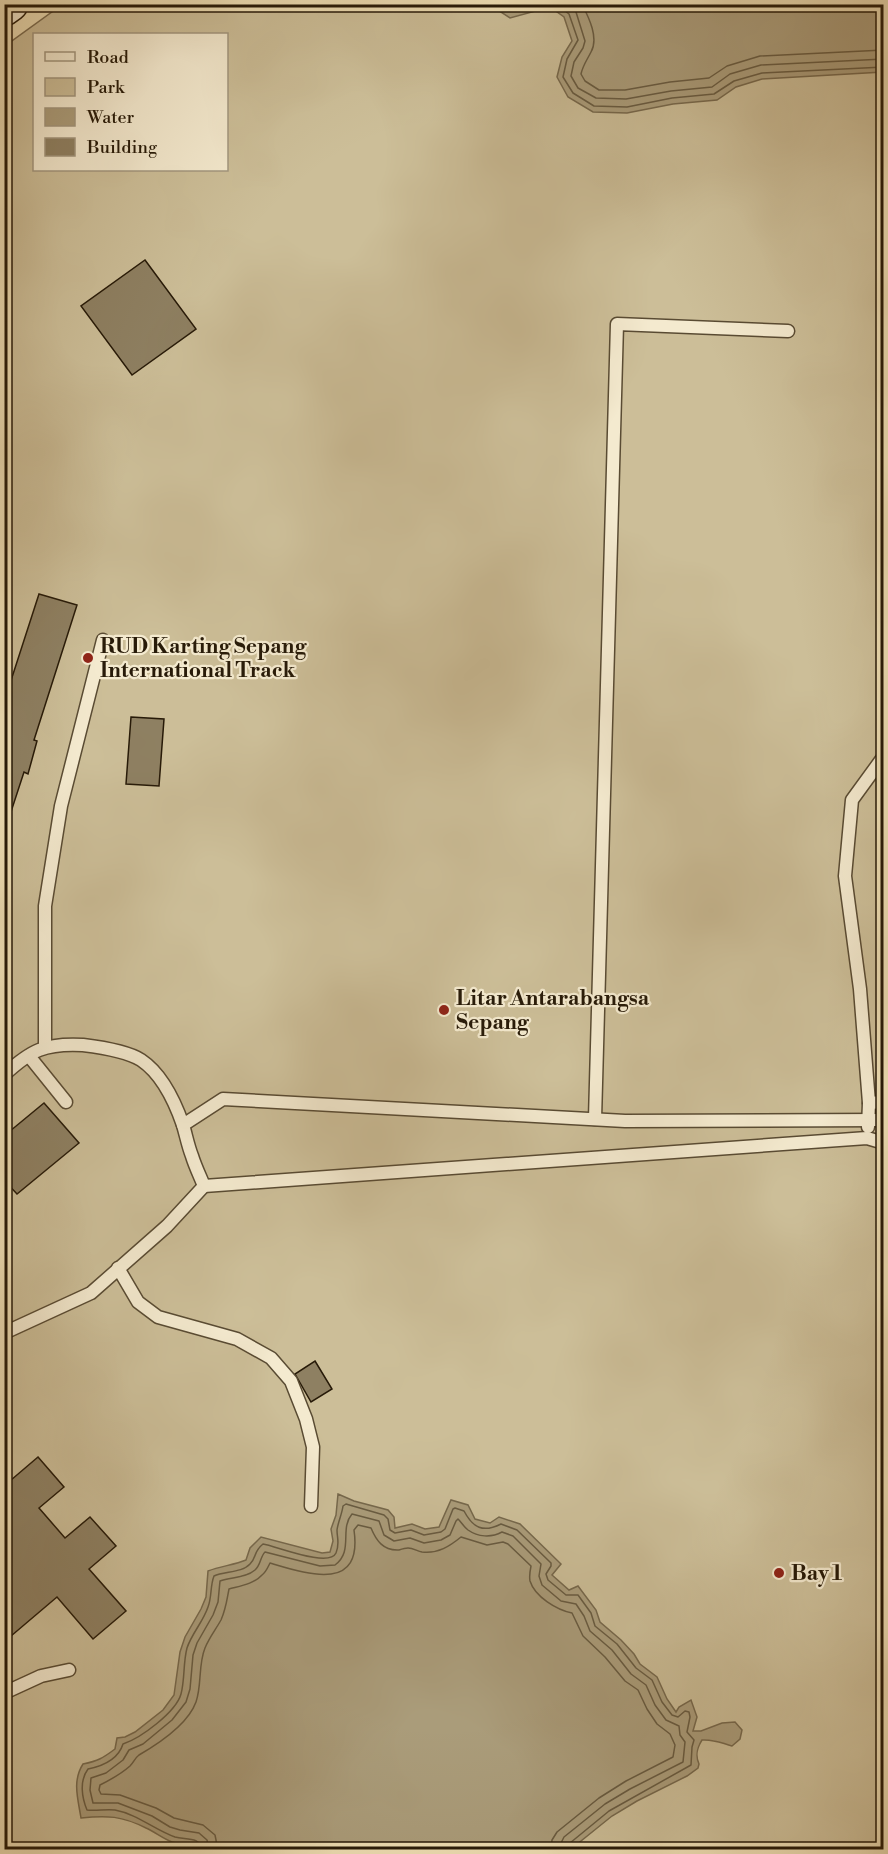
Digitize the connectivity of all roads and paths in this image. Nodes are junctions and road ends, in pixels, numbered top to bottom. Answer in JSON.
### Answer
{"nodes":[{"id":1,"x":11,"y":4,"type":"edge"},
{"id":2,"x":4,"y":9,"type":"edge"},
{"id":3,"x":788,"y":331,"type":"dead end"},
{"id":4,"x":103,"y":640,"type":"dead end"},
{"id":5,"x":884,"y":756,"type":"edge"},
{"id":6,"x":45,"y":1047,"type":"junction"},
{"id":7,"x":29,"y":1056,"type":"junction"},
{"id":8,"x":4,"y":1076,"type":"edge"},
{"id":9,"x":66,"y":1101,"type":"dead end"},
{"id":10,"x":884,"y":1102,"type":"edge"},
{"id":11,"x":869,"y":1103,"type":"junction"},
{"id":12,"x":595,"y":1119,"type":"junction"},
{"id":13,"x":868,"y":1120,"type":"junction"},
{"id":14,"x":884,"y":1120,"type":"edge"},
{"id":15,"x":183,"y":1125,"type":"junction"},
{"id":16,"x":867,"y":1138,"type":"junction"},
{"id":17,"x":884,"y":1143,"type":"edge"},
{"id":18,"x":204,"y":1186,"type":"junction"},
{"id":19,"x":118,"y":1268,"type":"junction"},
{"id":20,"x":4,"y":1334,"type":"edge"},
{"id":21,"x":311,"y":1506,"type":"dead end"},
{"id":22,"x":69,"y":1670,"type":"dead end"},
{"id":23,"x":4,"y":1693,"type":"edge"}],
"edges":[{"from":1,"to":2,"type":"main road"},
{"from":3,"to":12,"type":"lane"},
{"from":4,"to":6,"type":"lane"},
{"from":5,"to":11,"type":"lane"},
{"from":6,"to":7,"type":"lane"},
{"from":6,"to":15,"type":"lane"},
{"from":7,"to":8,"type":"lane"},
{"from":7,"to":9,"type":"lane"},
{"from":10,"to":11,"type":"lane"},
{"from":11,"to":13,"type":"lane"},
{"from":12,"to":13,"type":"lane"},
{"from":12,"to":15,"type":"lane"},
{"from":13,"to":14,"type":"lane"},
{"from":13,"to":16,"type":"lane"},
{"from":15,"to":18,"type":"lane"},
{"from":16,"to":17,"type":"lane"},
{"from":16,"to":18,"type":"lane"},
{"from":18,"to":19,"type":"lane"},
{"from":19,"to":20,"type":"lane"},
{"from":19,"to":21,"type":"lane"},
{"from":22,"to":23,"type":"lane"}]}
